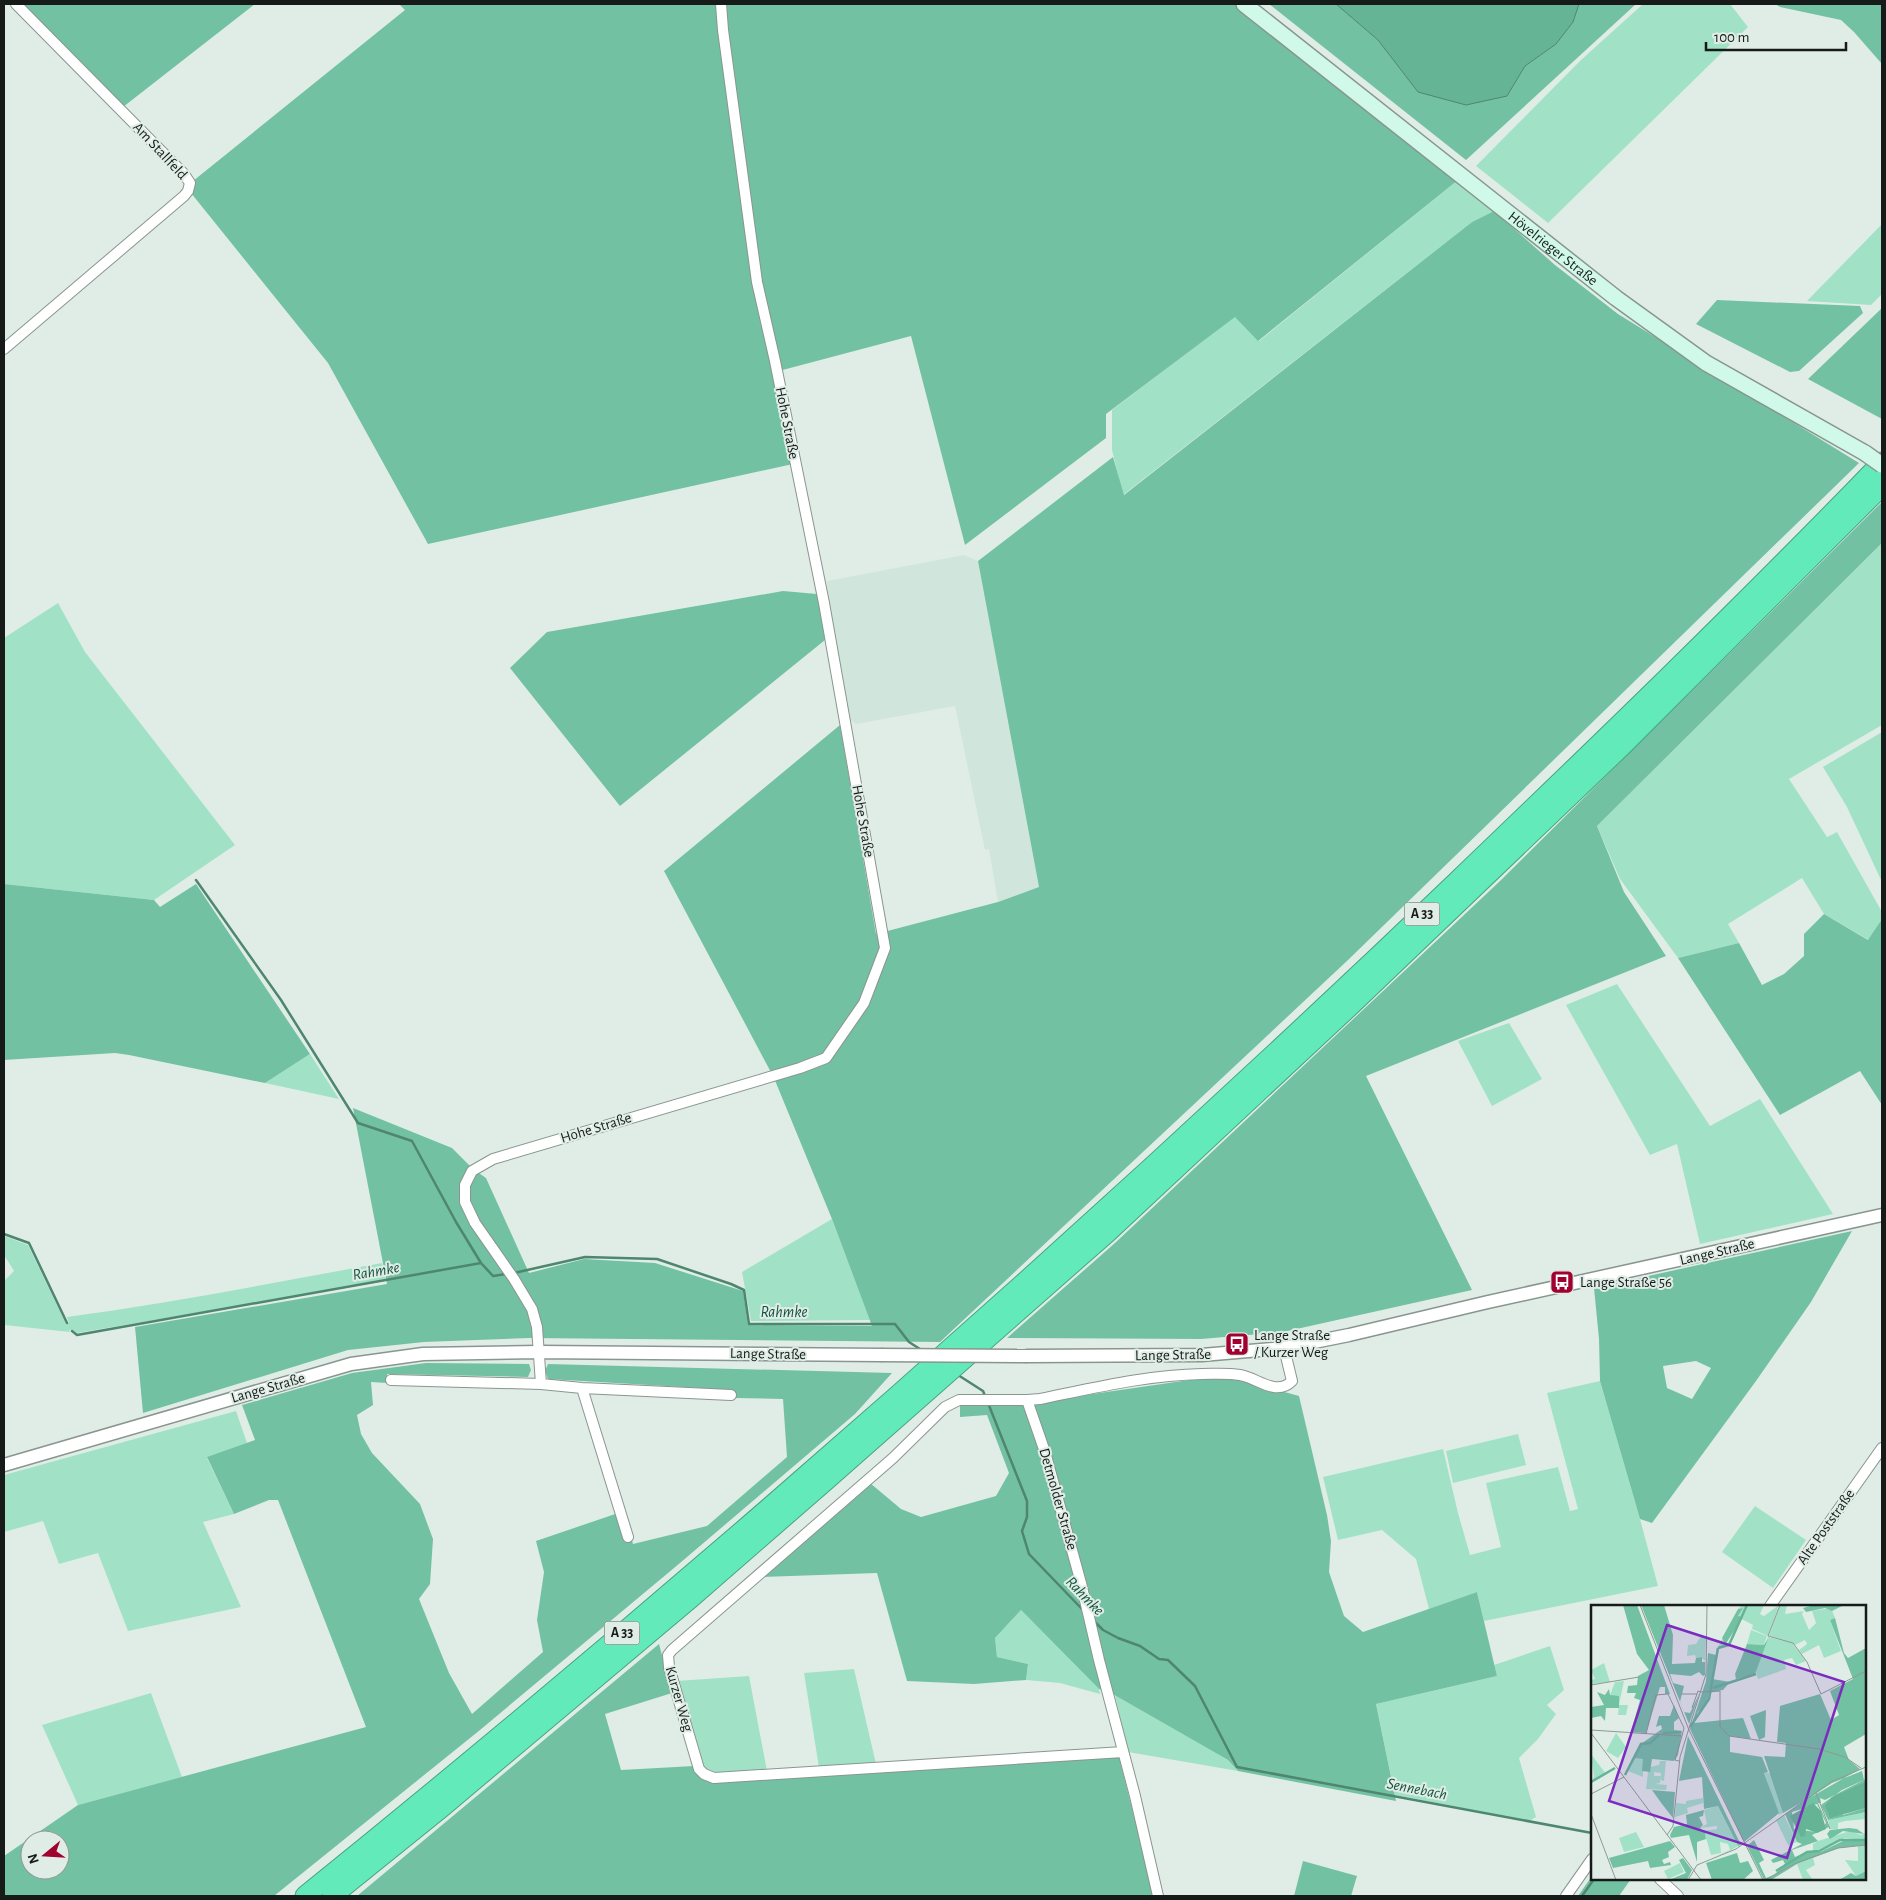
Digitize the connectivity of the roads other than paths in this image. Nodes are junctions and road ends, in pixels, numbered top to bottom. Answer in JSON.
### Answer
{"nodes":[{"id":1,"x":16,"y":4,"type":"edge"},
{"id":2,"x":721,"y":4,"type":"edge"},
{"id":3,"x":1244,"y":4,"type":"edge"},
{"id":4,"x":4,"y":349,"type":"edge"},
{"id":5,"x":1882,"y":463,"type":"edge"},
{"id":6,"x":1882,"y":486,"type":"edge"},
{"id":7,"x":1882,"y":1215,"type":"edge"},
{"id":8,"x":1284,"y":1348,"type":"junction"},
{"id":9,"x":539,"y":1352,"type":"junction"},
{"id":10,"x":947,"y":1363,"type":"junction"},
{"id":11,"x":392,"y":1380,"type":"dead end"},
{"id":12,"x":541,"y":1384,"type":"junction"},
{"id":13,"x":582,"y":1388,"type":"junction"},
{"id":14,"x":731,"y":1395,"type":"dead end"},
{"id":15,"x":1027,"y":1400,"type":"junction"},
{"id":16,"x":1882,"y":1448,"type":"edge"},
{"id":17,"x":4,"y":1466,"type":"edge"},
{"id":18,"x":628,"y":1537,"type":"dead end"},
{"id":19,"x":1771,"y":1605,"type":"edge"},
{"id":20,"x":1123,"y":1752,"type":"junction"},
{"id":21,"x":1591,"y":1860,"type":"edge"},
{"id":22,"x":1661,"y":1880,"type":"edge"},
{"id":23,"x":305,"y":1896,"type":"edge"},
{"id":24,"x":332,"y":1896,"type":"edge"},
{"id":25,"x":1158,"y":1896,"type":"edge"},
{"id":26,"x":1566,"y":1896,"type":"edge"},
{"id":27,"x":1678,"y":1896,"type":"edge"}],
"edges":[{"from":1,"to":4,"type":"street","name":"Am Stallfeld"},
{"from":2,"to":9,"type":"street","name":"Hohe Straße"},
{"from":3,"to":5,"type":"main road","name":"Hövelrieger Straße","bridge":true},
{"from":5,"to":10,"type":"highway","number":"A 33"},
{"from":6,"to":10,"type":"highway","number":"A 33"},
{"from":7,"to":8,"type":"street","name":"Lange Straße"},
{"from":8,"to":9,"type":"street","name":"Lange Straße","bridge":true},
{"from":8,"to":15,"type":"street"},
{"from":9,"to":12,"type":"street"},
{"from":9,"to":17,"type":"street","name":"Lange Straße"},
{"from":10,"to":23,"type":"highway","number":"A 33"},
{"from":10,"to":24,"type":"highway","number":"A 33"},
{"from":11,"to":12,"type":"street"},
{"from":12,"to":13,"type":"street"},
{"from":13,"to":14,"type":"street"},
{"from":13,"to":18,"type":"street"},
{"from":15,"to":20,"type":"street","name":"Detmolder Straße"},
{"from":15,"to":20,"type":"street","name":"Kurzer Weg"},
{"from":16,"to":19,"type":"street","name":"Alte Poststraße"},
{"from":20,"to":25,"type":"street","name":"Detmolder Straße"},
{"from":21,"to":26,"type":"street"},
{"from":22,"to":27,"type":"street"}]}
